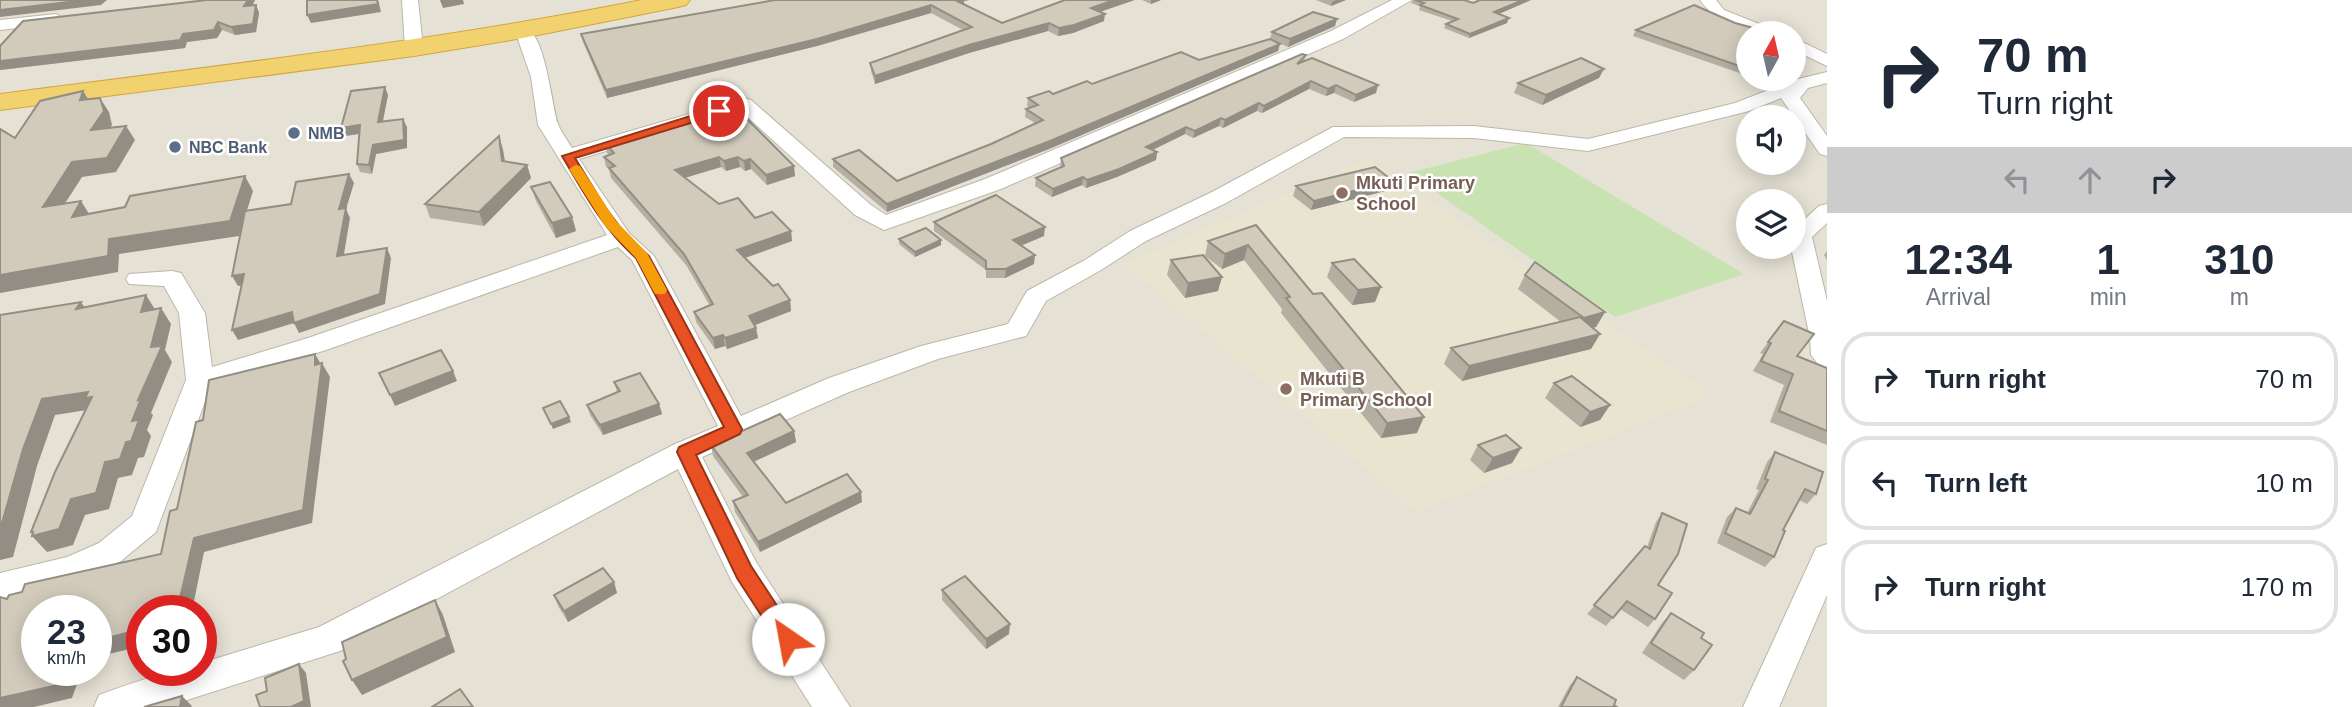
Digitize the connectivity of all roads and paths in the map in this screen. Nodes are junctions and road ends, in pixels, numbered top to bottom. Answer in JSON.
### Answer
{"nodes":[{"id":1,"x":411,"y":0,"type":"edge"},
{"id":2,"x":678,"y":0,"type":"edge"},
{"id":3,"x":1404,"y":0,"type":"edge"},
{"id":4,"x":1708,"y":0,"type":"edge"},
{"id":5,"x":72,"y":17,"type":"edge"},
{"id":6,"x":1737,"y":21,"type":"edge"},
{"id":7,"x":0,"y":25,"type":"edge"},
{"id":8,"x":523,"y":31,"type":"junction"},
{"id":9,"x":1806,"y":43,"type":"edge"},
{"id":10,"x":1827,"y":43,"type":"edge"},
{"id":11,"x":414,"y":48,"type":"junction"},
{"id":12,"x":1806,"y":50,"type":"edge"},
{"id":13,"x":1827,"y":61,"type":"edge"},
{"id":14,"x":1814,"y":81,"type":"edge"},
{"id":15,"x":0,"y":102,"type":"edge"},
{"id":16,"x":1827,"y":150,"type":"edge"},
{"id":17,"x":568,"y":156,"type":"junction"},
{"id":18,"x":1827,"y":211,"type":"edge"},
{"id":19,"x":621,"y":238,"type":"junction"},
{"id":20,"x":138,"y":279,"type":"dead end"},
{"id":21,"x":1827,"y":358,"type":"edge"},
{"id":22,"x":200,"y":380,"type":"junction"},
{"id":23,"x":734,"y":429,"type":"junction"},
{"id":24,"x":685,"y":452,"type":"junction"},
{"id":25,"x":1827,"y":557,"type":"edge"},
{"id":26,"x":0,"y":586,"type":"edge"},
{"id":27,"x":112,"y":707,"type":"edge"},
{"id":28,"x":832,"y":707,"type":"edge"},
{"id":29,"x":1761,"y":707,"type":"edge"}],
"edges":[{"from":1,"to":11,"type":"street"},
{"from":2,"to":8,"type":"highway"},
{"from":3,"to":17,"type":"street"},
{"from":4,"to":6,"type":"street"},
{"from":5,"to":7,"type":"street"},
{"from":8,"to":11,"type":"highway"},
{"from":8,"to":17,"type":"street"},
{"from":9,"to":10,"type":"street"},
{"from":11,"to":15,"type":"highway"},
{"from":12,"to":13,"type":"street"},
{"from":14,"to":16,"type":"street"},
{"from":14,"to":23,"type":"street"},
{"from":17,"to":19,"type":"street"},
{"from":18,"to":21,"type":"street"},
{"from":19,"to":22,"type":"street"},
{"from":19,"to":23,"type":"street"},
{"from":20,"to":22,"type":"street"},
{"from":22,"to":26,"type":"street"},
{"from":23,"to":24,"type":"street"},
{"from":24,"to":27,"type":"street"},
{"from":24,"to":28,"type":"street"},
{"from":25,"to":29,"type":"street"}]}
